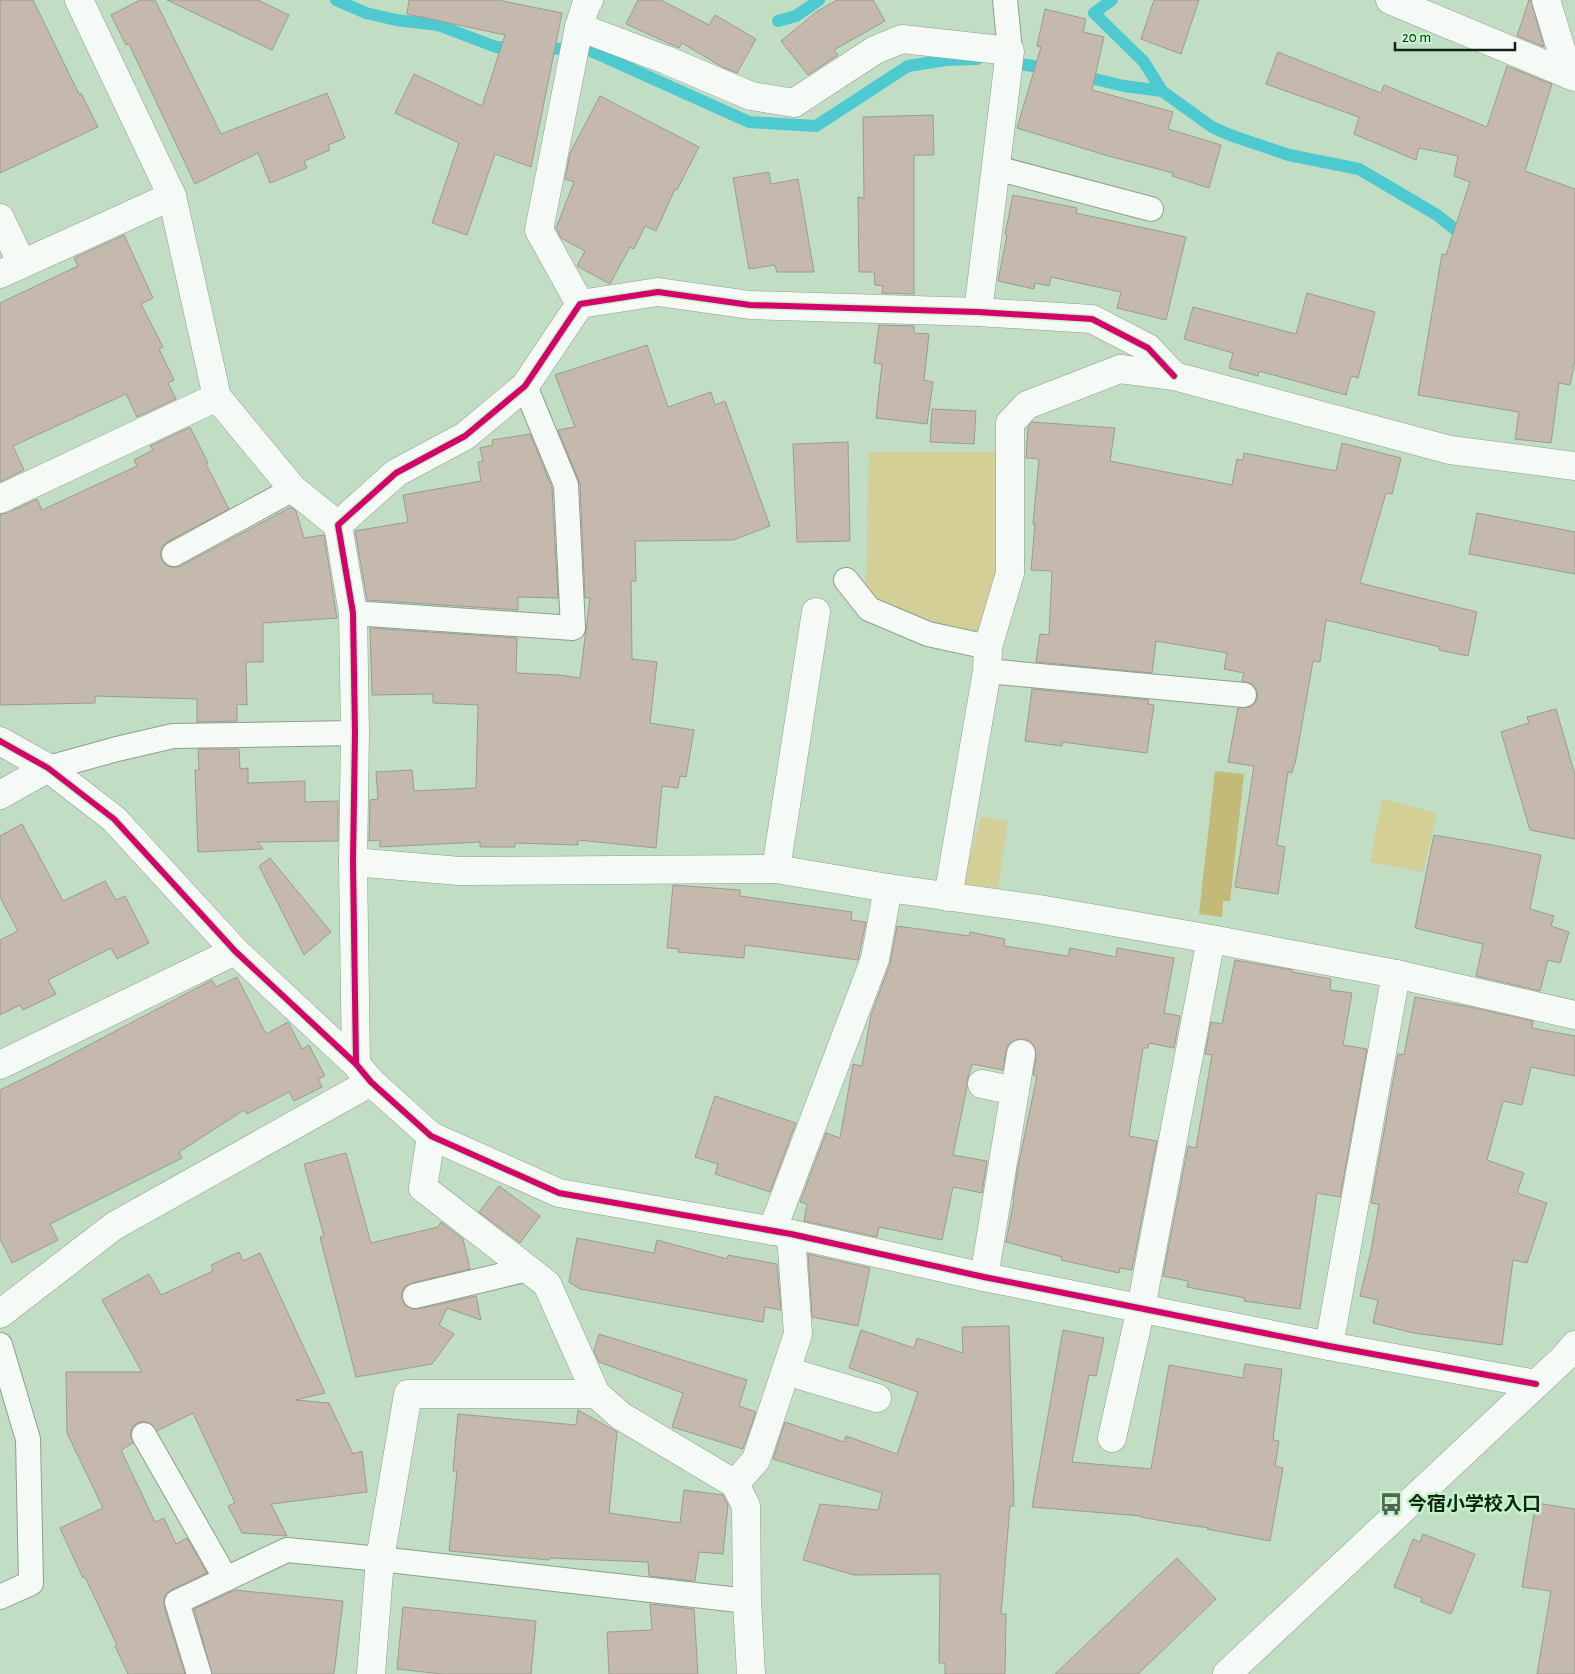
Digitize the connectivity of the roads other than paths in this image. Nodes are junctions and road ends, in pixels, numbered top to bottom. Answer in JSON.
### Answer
{"nodes":[{"id":1,"x":79,"y":0,"type":"edge"},
{"id":2,"x":589,"y":0,"type":"edge"},
{"id":3,"x":1005,"y":0,"type":"edge"},
{"id":4,"x":1390,"y":0,"type":"edge"},
{"id":5,"x":1546,"y":0,"type":"edge"},
{"id":6,"x":578,"y":27,"type":"junction"},
{"id":7,"x":1010,"y":51,"type":"junction"},
{"id":8,"x":1572,"y":76,"type":"edge"},
{"id":9,"x":996,"y":168,"type":"junction"},
{"id":10,"x":172,"y":196,"type":"junction"},
{"id":11,"x":1151,"y":209,"type":"dead end"},
{"id":12,"x":0,"y":218,"type":"edge"},
{"id":13,"x":11,"y":269,"type":"edge"},
{"id":14,"x":580,"y":304,"type":"junction"},
{"id":15,"x":978,"y":312,"type":"junction"},
{"id":16,"x":1174,"y":376,"type":"junction"},
{"id":17,"x":525,"y":386,"type":"junction"},
{"id":18,"x":217,"y":397,"type":"junction"},
{"id":19,"x":1575,"y":466,"type":"edge"},
{"id":20,"x":292,"y":489,"type":"junction"},
{"id":21,"x":0,"y":499,"type":"edge"},
{"id":22,"x":338,"y":525,"type":"junction"},
{"id":23,"x":174,"y":554,"type":"dead end"},
{"id":24,"x":846,"y":580,"type":"dead end"},
{"id":25,"x":816,"y":612,"type":"dead end"},
{"id":26,"x":354,"y":613,"type":"junction"},
{"id":27,"x":988,"y":659,"type":"junction"},
{"id":28,"x":1244,"y":695,"type":"dead end"},
{"id":29,"x":355,"y":733,"type":"junction"},
{"id":30,"x":0,"y":741,"type":"edge"},
{"id":31,"x":48,"y":768,"type":"junction"},
{"id":32,"x":0,"y":795,"type":"edge"},
{"id":33,"x":353,"y":862,"type":"junction"},
{"id":34,"x":776,"y":869,"type":"junction"},
{"id":35,"x":888,"y":888,"type":"junction"},
{"id":36,"x":948,"y":897,"type":"junction"},
{"id":37,"x":1211,"y":939,"type":"junction"},
{"id":38,"x":235,"y":951,"type":"junction"},
{"id":39,"x":1396,"y":974,"type":"junction"},
{"id":40,"x":1575,"y":1015,"type":"edge"},
{"id":41,"x":1022,"y":1054,"type":"dead end"},
{"id":42,"x":0,"y":1065,"type":"edge"},
{"id":43,"x":364,"y":1073,"type":"junction"},
{"id":44,"x":982,"y":1084,"type":"dead end"},
{"id":45,"x":1015,"y":1091,"type":"junction"},
{"id":46,"x":431,"y":1136,"type":"junction"},
{"id":47,"x":781,"y":1233,"type":"junction"},
{"id":48,"x":528,"y":1269,"type":"junction"},
{"id":49,"x":984,"y":1277,"type":"junction"},
{"id":50,"x":415,"y":1296,"type":"dead end"},
{"id":51,"x":2,"y":1307,"type":"edge"},
{"id":52,"x":1140,"y":1308,"type":"junction"},
{"id":53,"x":0,"y":1345,"type":"edge"},
{"id":54,"x":1575,"y":1345,"type":"edge"},
{"id":55,"x":1328,"y":1346,"type":"junction"},
{"id":56,"x":786,"y":1371,"type":"junction"},
{"id":57,"x":1536,"y":1384,"type":"junction"},
{"id":58,"x":596,"y":1394,"type":"junction"},
{"id":59,"x":877,"y":1398,"type":"dead end"},
{"id":60,"x":144,"y":1434,"type":"dead end"},
{"id":61,"x":1112,"y":1438,"type":"dead end"},
{"id":62,"x":735,"y":1484,"type":"junction"},
{"id":63,"x":380,"y":1559,"type":"junction"},
{"id":64,"x":226,"y":1579,"type":"junction"},
{"id":65,"x":0,"y":1597,"type":"edge"},
{"id":66,"x":746,"y":1601,"type":"junction"},
{"id":67,"x":199,"y":1674,"type":"edge"},
{"id":68,"x":370,"y":1674,"type":"edge"},
{"id":69,"x":751,"y":1674,"type":"edge"},
{"id":70,"x":1228,"y":1674,"type":"edge"}],
"edges":[{"from":1,"to":10,"type":"street"},
{"from":2,"to":6,"type":"street"},
{"from":3,"to":7,"type":"lane"},
{"from":4,"to":8,"type":"street"},
{"from":5,"to":8,"type":"street"},
{"from":6,"to":7,"type":"street"},
{"from":6,"to":14,"type":"street"},
{"from":7,"to":9,"type":"street"},
{"from":9,"to":11,"type":"lane"},
{"from":9,"to":15,"type":"street"},
{"from":10,"to":13,"type":"street"},
{"from":10,"to":18,"type":"street"},
{"from":12,"to":13,"type":"street"},
{"from":14,"to":15,"type":"street"},
{"from":14,"to":17,"type":"street"},
{"from":15,"to":16,"type":"street"},
{"from":16,"to":19,"type":"street"},
{"from":16,"to":27,"type":"street"},
{"from":17,"to":22,"type":"street"},
{"from":17,"to":26,"type":"lane"},
{"from":18,"to":20,"type":"street"},
{"from":18,"to":21,"type":"street"},
{"from":20,"to":22,"type":"street"},
{"from":20,"to":23,"type":"lane"},
{"from":22,"to":26,"type":"street"},
{"from":24,"to":27,"type":"lane"},
{"from":25,"to":34,"type":"street"},
{"from":26,"to":29,"type":"street"},
{"from":27,"to":28,"type":"lane"},
{"from":27,"to":36,"type":"street"},
{"from":29,"to":31,"type":"lane"},
{"from":29,"to":33,"type":"street"},
{"from":30,"to":31,"type":"street"},
{"from":31,"to":32,"type":"street"},
{"from":31,"to":38,"type":"street"},
{"from":33,"to":34,"type":"street"},
{"from":33,"to":43,"type":"street"},
{"from":34,"to":35,"type":"street"},
{"from":35,"to":36,"type":"street"},
{"from":35,"to":47,"type":"street"},
{"from":36,"to":37,"type":"street"},
{"from":37,"to":39,"type":"street"},
{"from":37,"to":52,"type":"street"},
{"from":38,"to":42,"type":"street"},
{"from":38,"to":43,"type":"street"},
{"from":39,"to":40,"type":"street"},
{"from":39,"to":55,"type":"street"},
{"from":41,"to":45,"type":"street"},
{"from":43,"to":46,"type":"street"},
{"from":43,"to":51,"type":"street"},
{"from":44,"to":45,"type":"street"},
{"from":45,"to":49,"type":"street"},
{"from":46,"to":47,"type":"street"},
{"from":46,"to":48,"type":"street"},
{"from":47,"to":49,"type":"street"},
{"from":47,"to":56,"type":"street"},
{"from":48,"to":50,"type":"lane"},
{"from":48,"to":58,"type":"street"},
{"from":49,"to":52,"type":"street"},
{"from":52,"to":55,"type":"street"},
{"from":52,"to":61,"type":"street"},
{"from":53,"to":65,"type":"lane"},
{"from":54,"to":57,"type":"street"},
{"from":55,"to":57,"type":"street"},
{"from":56,"to":59,"type":"street"},
{"from":56,"to":62,"type":"street"},
{"from":57,"to":70,"type":"street"},
{"from":58,"to":62,"type":"street"},
{"from":58,"to":63,"type":"street"},
{"from":60,"to":64,"type":"lane"},
{"from":62,"to":66,"type":"street"},
{"from":63,"to":64,"type":"lane"},
{"from":63,"to":66,"type":"lane"},
{"from":63,"to":68,"type":"street"},
{"from":64,"to":67,"type":"lane"},
{"from":66,"to":69,"type":"street"}]}
